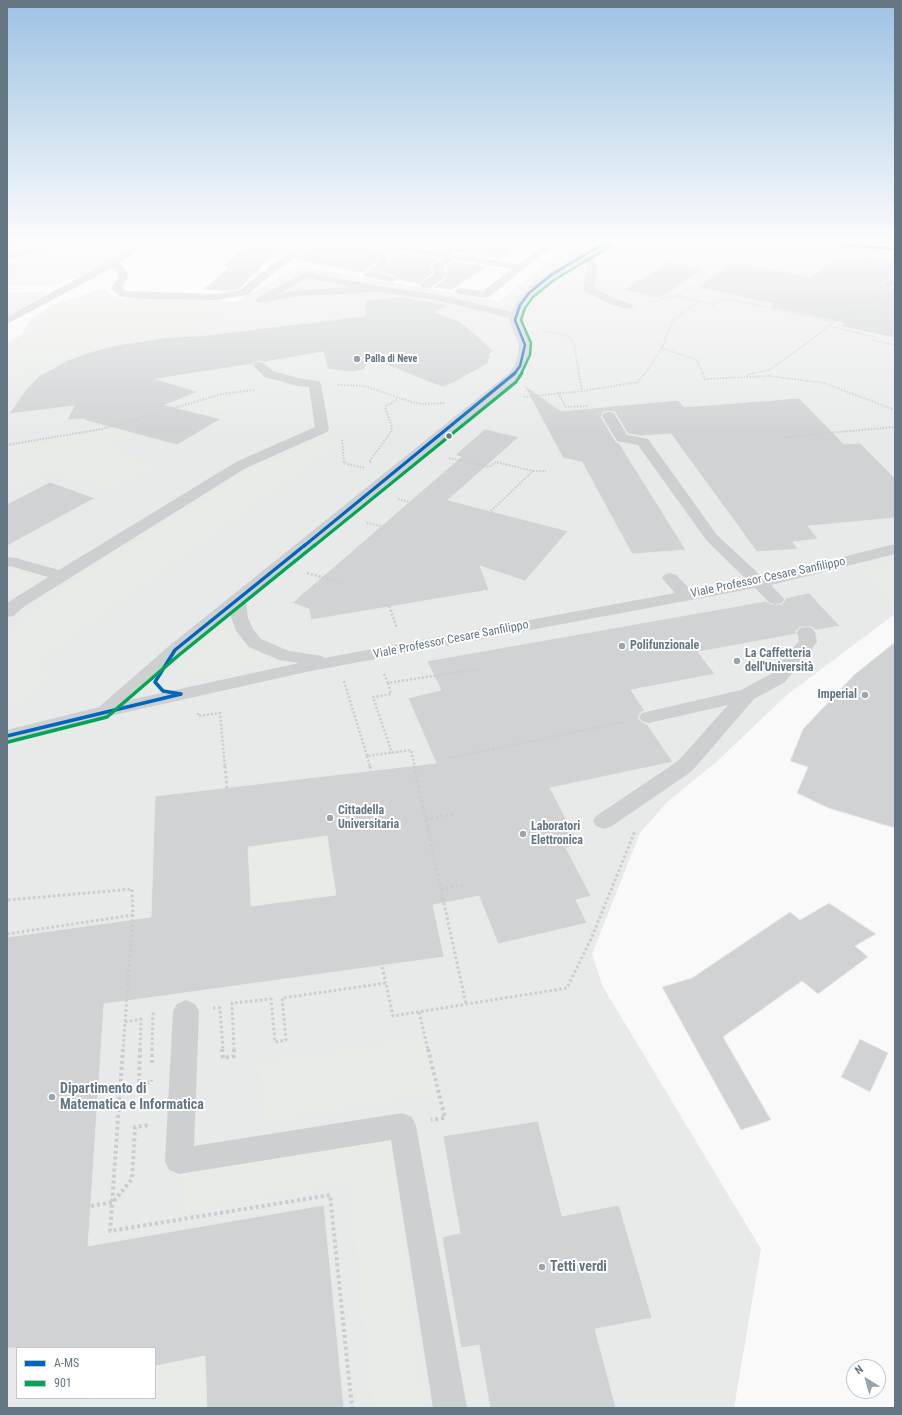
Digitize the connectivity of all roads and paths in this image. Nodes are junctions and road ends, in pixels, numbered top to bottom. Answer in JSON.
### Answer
{"nodes":[{"id":1,"x":34,"y":307,"type":"edge"},
{"id":2,"x":477,"y":307,"type":"edge"},
{"id":3,"x":519,"y":307,"type":"edge"},
{"id":4,"x":692,"y":307,"type":"edge"},
{"id":5,"x":766,"y":307,"type":"edge"},
{"id":6,"x":859,"y":308,"type":"joint"},
{"id":7,"x":895,"y":315,"type":"edge"},
{"id":8,"x":515,"y":316,"type":"junction"},
{"id":9,"x":7,"y":322,"type":"edge"},
{"id":10,"x":833,"y":322,"type":"junction"},
{"id":11,"x":828,"y":326,"type":"junction"},
{"id":12,"x":539,"y":331,"type":"dead end"},
{"id":13,"x":895,"y":345,"type":"edge"},
{"id":14,"x":662,"y":348,"type":"junction"},
{"id":15,"x":259,"y":366,"type":"dead end"},
{"id":16,"x":741,"y":377,"type":"junction"},
{"id":17,"x":315,"y":384,"type":"junction"},
{"id":18,"x":259,"y":390,"type":"dead end"},
{"id":19,"x":582,"y":391,"type":"junction"},
{"id":20,"x":558,"y":393,"type":"junction"},
{"id":21,"x":520,"y":397,"type":"dead end"},
{"id":22,"x":398,"y":398,"type":"junction"},
{"id":23,"x":444,"y":403,"type":"dead end"},
{"id":24,"x":895,"y":410,"type":"edge"},
{"id":25,"x":609,"y":416,"type":"joint"},
{"id":26,"x":895,"y":427,"type":"edge"},
{"id":27,"x":784,"y":437,"type":"dead end"},
{"id":28,"x":7,"y":445,"type":"edge"},
{"id":29,"x":448,"y":457,"type":"dead end"},
{"id":30,"x":344,"y":463,"type":"dead end"},
{"id":31,"x":374,"y":463,"type":"dead end"},
{"id":32,"x":366,"y":469,"type":"dead end"},
{"id":33,"x":533,"y":471,"type":"junction"},
{"id":34,"x":546,"y":471,"type":"dead end"},
{"id":35,"x":492,"y":511,"type":"dead end"},
{"id":36,"x":895,"y":549,"type":"edge"},
{"id":37,"x":7,"y":562,"type":"edge"},
{"id":38,"x":303,"y":571,"type":"dead end"},
{"id":39,"x":61,"y":576,"type":"junction"},
{"id":40,"x":670,"y":578,"type":"dead end"},
{"id":41,"x":758,"y":583,"type":"junction"},
{"id":42,"x":346,"y":584,"type":"dead end"},
{"id":43,"x":687,"y":596,"type":"junction"},
{"id":44,"x":776,"y":599,"type":"dead end"},
{"id":45,"x":237,"y":600,"type":"junction"},
{"id":46,"x":388,"y":606,"type":"dead end"},
{"id":47,"x":7,"y":612,"type":"edge"},
{"id":48,"x":806,"y":632,"type":"dead end"},
{"id":49,"x":399,"y":633,"type":"dead end"},
{"id":50,"x":175,"y":650,"type":"junction"},
{"id":51,"x":340,"y":661,"type":"junction"},
{"id":52,"x":478,"y":669,"type":"dead end"},
{"id":53,"x":384,"y":671,"type":"dead end"},
{"id":54,"x":337,"y":680,"type":"dead end"},
{"id":55,"x":388,"y":683,"type":"junction"},
{"id":56,"x":182,"y":694,"type":"junction"},
{"id":57,"x":747,"y":695,"type":"junction"},
{"id":58,"x":198,"y":710,"type":"dead end"},
{"id":59,"x":104,"y":712,"type":"junction"},
{"id":60,"x":649,"y":717,"type":"joint"},
{"id":61,"x":7,"y":736,"type":"edge"},
{"id":62,"x":392,"y":752,"type":"junction"},
{"id":63,"x":367,"y":756,"type":"junction"},
{"id":64,"x":449,"y":758,"type":"dead end"},
{"id":65,"x":371,"y":771,"type":"dead end"},
{"id":66,"x":226,"y":788,"type":"dead end"},
{"id":67,"x":454,"y":813,"type":"dead end"},
{"id":68,"x":426,"y":820,"type":"junction"},
{"id":69,"x":604,"y":821,"type":"dead end"},
{"id":70,"x":640,"y":825,"type":"dead end"},
{"id":71,"x":463,"y":885,"type":"dead end"},
{"id":72,"x":441,"y":889,"type":"junction"},
{"id":73,"x":8,"y":900,"type":"dead end"},
{"id":74,"x":7,"y":934,"type":"edge"},
{"id":75,"x":382,"y":967,"type":"dead end"},
{"id":76,"x":386,"y":983,"type":"junction"},
{"id":77,"x":466,"y":1004,"type":"junction"},
{"id":78,"x":186,"y":1011,"type":"junction"},
{"id":79,"x":419,"y":1012,"type":"junction"},
{"id":80,"x":125,"y":1022,"type":"dead end"},
{"id":81,"x":151,"y":1066,"type":"dead end"},
{"id":82,"x":151,"y":1074,"type":"dead end"},
{"id":83,"x":445,"y":1118,"type":"dead end"},
{"id":84,"x":181,"y":1121,"type":"junction"},
{"id":85,"x":91,"y":1206,"type":"dead end"},
{"id":86,"x":450,"y":1408,"type":"edge"}],
"edges":[{"from":1,"to":9,"type":"lane"},
{"from":2,"to":8,"type":"lane"},
{"from":3,"to":8,"type":"lane"},
{"from":4,"to":14,"type":"path"},
{"from":5,"to":10,"type":"path"},
{"from":6,"to":7,"type":"path"},
{"from":6,"to":10,"type":"path"},
{"from":8,"to":45,"type":"lane"},
{"from":10,"to":11,"type":"path"},
{"from":11,"to":13,"type":"path"},
{"from":11,"to":16,"type":"path"},
{"from":12,"to":19,"type":"path"},
{"from":14,"to":16,"type":"path"},
{"from":14,"to":19,"type":"path"},
{"from":15,"to":17,"type":"lane"},
{"from":16,"to":24,"type":"path"},
{"from":17,"to":22,"type":"path"},
{"from":17,"to":39,"type":"lane"},
{"from":18,"to":28,"type":"path"},
{"from":19,"to":20,"type":"path"},
{"from":20,"to":21,"type":"path"},
{"from":20,"to":25,"type":"path"},
{"from":22,"to":23,"type":"path"},
{"from":22,"to":31,"type":"path"},
{"from":25,"to":41,"type":"lane"},
{"from":26,"to":27,"type":"path"},
{"from":29,"to":33,"type":"path"},
{"from":30,"to":32,"type":"path"},
{"from":33,"to":34,"type":"path"},
{"from":33,"to":35,"type":"path"},
{"from":36,"to":41,"type":"lane","name":"Viale Professor Cesare Sanfilippo"},
{"from":37,"to":39,"type":"lane"},
{"from":38,"to":42,"type":"path"},
{"from":39,"to":47,"type":"lane"},
{"from":40,"to":43,"type":"lane"},
{"from":41,"to":43,"type":"lane","name":"Viale Professor Cesare Sanfilippo"},
{"from":41,"to":44,"type":"lane"},
{"from":43,"to":51,"type":"lane","name":"Viale Professor Cesare Sanfilippo"},
{"from":45,"to":50,"type":"lane"},
{"from":45,"to":51,"type":"lane"},
{"from":46,"to":49,"type":"path"},
{"from":48,"to":57,"type":"lane"},
{"from":50,"to":56,"type":"lane"},
{"from":50,"to":59,"type":"lane"},
{"from":51,"to":56,"type":"lane","name":"Viale Professor Cesare Sanfilippo"},
{"from":52,"to":55,"type":"path"},
{"from":53,"to":55,"type":"path"},
{"from":54,"to":63,"type":"path"},
{"from":55,"to":62,"type":"path"},
{"from":56,"to":59,"type":"lane","name":"Viale Professor Cesare Sanfilippo"},
{"from":57,"to":60,"type":"lane"},
{"from":57,"to":69,"type":"lane"},
{"from":58,"to":66,"type":"path"},
{"from":59,"to":61,"type":"lane","name":"Viale Professor Cesare Sanfilippo"},
{"from":60,"to":64,"type":"path"},
{"from":62,"to":63,"type":"path"},
{"from":62,"to":68,"type":"path"},
{"from":63,"to":65,"type":"path"},
{"from":67,"to":68,"type":"path"},
{"from":68,"to":72,"type":"path"},
{"from":70,"to":77,"type":"path"},
{"from":71,"to":72,"type":"path"},
{"from":72,"to":77,"type":"path"},
{"from":73,"to":74,"type":"path"},
{"from":75,"to":76,"type":"path"},
{"from":76,"to":78,"type":"path"},
{"from":76,"to":79,"type":"path"},
{"from":77,"to":79,"type":"path"},
{"from":78,"to":81,"type":"path"},
{"from":78,"to":84,"type":"lane"},
{"from":79,"to":83,"type":"path"},
{"from":80,"to":82,"type":"path"},
{"from":84,"to":85,"type":"path"},
{"from":84,"to":86,"type":"lane"}]}
